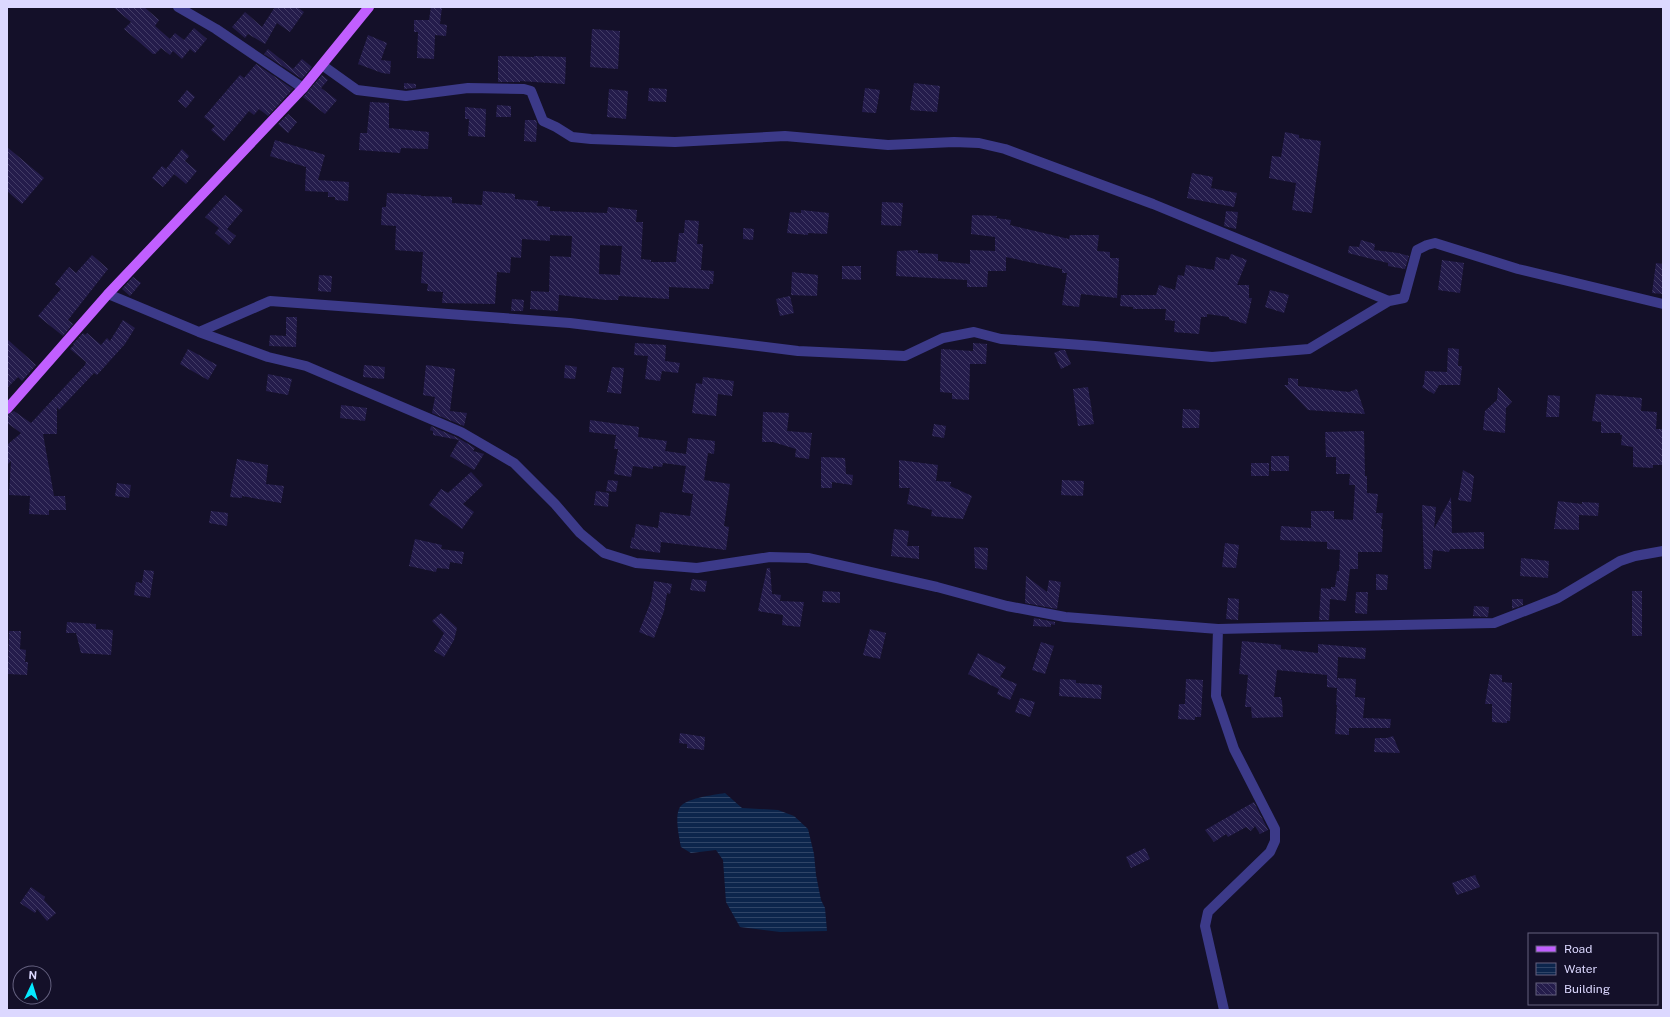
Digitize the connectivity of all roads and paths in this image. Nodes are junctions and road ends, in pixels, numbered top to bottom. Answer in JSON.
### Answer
{"nodes":[{"id":1,"x":178,"y":7,"type":"edge"},
{"id":2,"x":369,"y":7,"type":"edge"},
{"id":3,"x":322,"y":65,"type":"junction"},
{"id":4,"x":303,"y":88,"type":"junction"},
{"id":5,"x":108,"y":294,"type":"junction"},
{"id":6,"x":1389,"y":301,"type":"junction"},
{"id":7,"x":1663,"y":304,"type":"edge"},
{"id":8,"x":199,"y":332,"type":"junction"},
{"id":9,"x":7,"y":409,"type":"edge"},
{"id":10,"x":1663,"y":551,"type":"edge"},
{"id":11,"x":1218,"y":629,"type":"junction"},
{"id":12,"x":1224,"y":1010,"type":"edge"}],
"edges":[{"from":1,"to":4,"type":"street"},
{"from":2,"to":3,"type":"main road"},
{"from":3,"to":4,"type":"main road"},
{"from":3,"to":6,"type":"street"},
{"from":4,"to":5,"type":"main road"},
{"from":5,"to":8,"type":"street"},
{"from":5,"to":9,"type":"main road"},
{"from":6,"to":7,"type":"street"},
{"from":6,"to":8,"type":"street"},
{"from":8,"to":11,"type":"street"},
{"from":10,"to":11,"type":"street"},
{"from":11,"to":12,"type":"street"}]}
